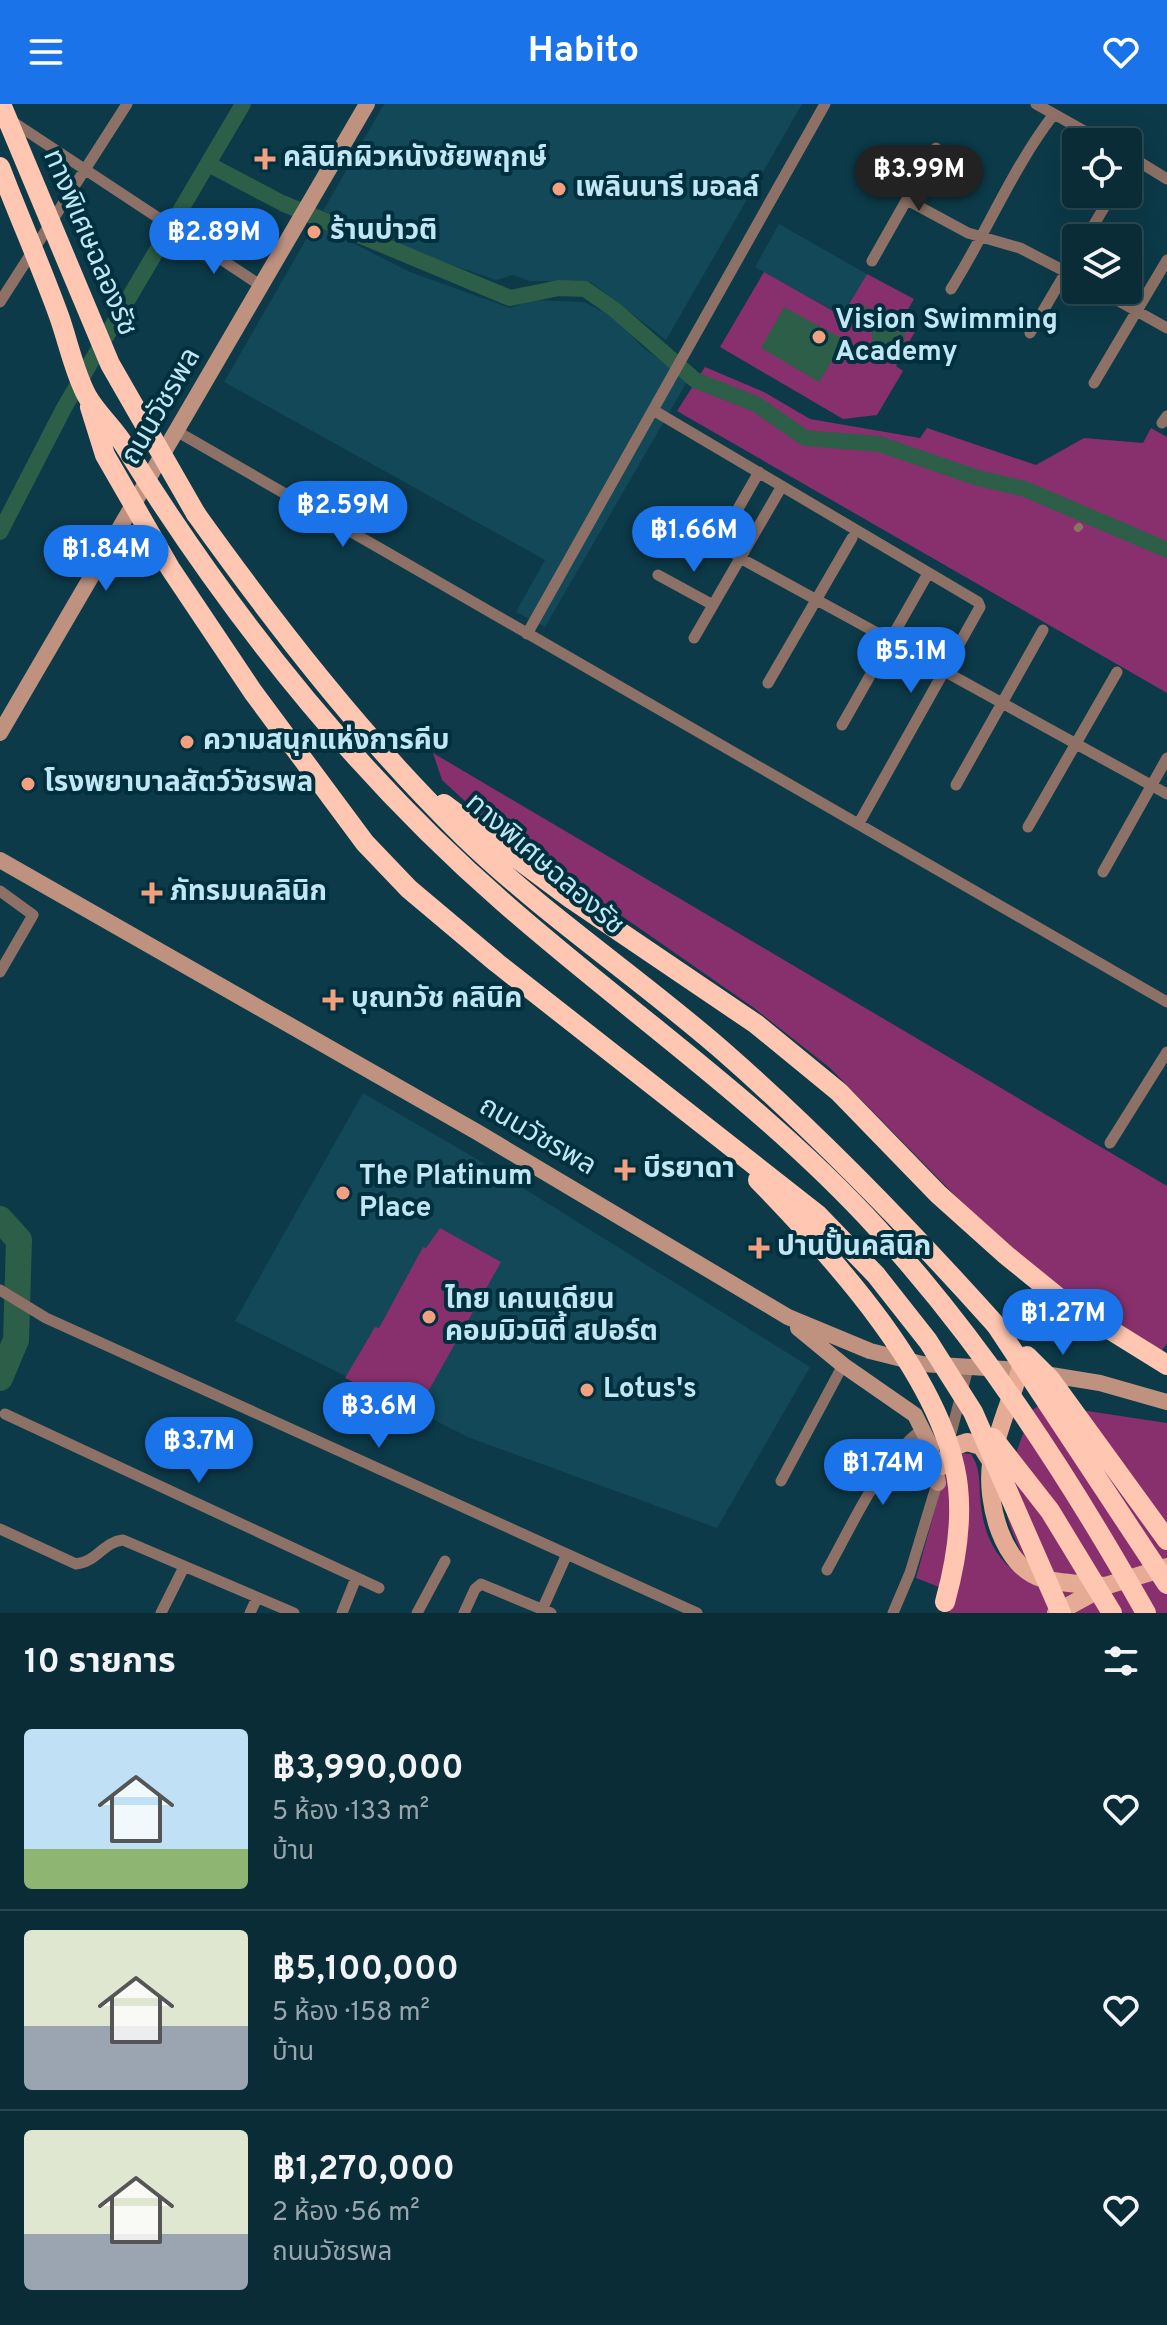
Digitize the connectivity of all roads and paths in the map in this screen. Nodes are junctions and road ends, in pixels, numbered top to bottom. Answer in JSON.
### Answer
{"nodes":[{"id":1,"x":1,"y":104,"type":"edge"},
{"id":2,"x":127,"y":104,"type":"edge"},
{"id":3,"x":367,"y":104,"type":"edge"},
{"id":4,"x":825,"y":104,"type":"edge"},
{"id":5,"x":1036,"y":104,"type":"edge"},
{"id":6,"x":0,"y":113,"type":"edge"},
{"id":7,"x":1054,"y":114,"type":"junction"},
{"id":8,"x":1079,"y":128,"type":"edge"},
{"id":9,"x":936,"y":148,"type":"dead end"},
{"id":10,"x":1142,"y":164,"type":"edge"},
{"id":11,"x":0,"y":167,"type":"edge"},
{"id":12,"x":84,"y":170,"type":"junction"},
{"id":13,"x":1167,"y":179,"type":"edge"},
{"id":14,"x":907,"y":200,"type":"junction"},
{"id":15,"x":983,"y":238,"type":"junction"},
{"id":16,"x":1167,"y":260,"type":"edge"},
{"id":17,"x":872,"y":261,"type":"dead end"},
{"id":18,"x":1062,"y":269,"type":"edge"},
{"id":19,"x":260,"y":285,"type":"junction"},
{"id":20,"x":1062,"y":287,"type":"edge"},
{"id":21,"x":951,"y":289,"type":"dead end"},
{"id":22,"x":0,"y":302,"type":"edge"},
{"id":23,"x":1124,"y":304,"type":"edge"},
{"id":24,"x":1137,"y":311,"type":"junction"},
{"id":25,"x":1167,"y":328,"type":"edge"},
{"id":26,"x":1030,"y":333,"type":"dead end"},
{"id":27,"x":1094,"y":383,"type":"dead end"},
{"id":28,"x":87,"y":397,"type":"junction"},
{"id":29,"x":653,"y":410,"type":"junction"},
{"id":30,"x":178,"y":432,"type":"junction"},
{"id":31,"x":759,"y":472,"type":"junction"},
{"id":32,"x":782,"y":486,"type":"junction"},
{"id":33,"x":852,"y":538,"type":"dead end"},
{"id":34,"x":740,"y":558,"type":"junction"},
{"id":35,"x":658,"y":575,"type":"dead end"},
{"id":36,"x":926,"y":577,"type":"dead end"},
{"id":37,"x":816,"y":600,"type":"junction"},
{"id":38,"x":713,"y":605,"type":"junction"},
{"id":39,"x":1043,"y":630,"type":"dead end"},
{"id":40,"x":527,"y":634,"type":"junction"},
{"id":41,"x":694,"y":638,"type":"dead end"},
{"id":42,"x":890,"y":640,"type":"junction"},
{"id":43,"x":944,"y":671,"type":"junction"},
{"id":44,"x":1117,"y":672,"type":"dead end"},
{"id":45,"x":768,"y":683,"type":"dead end"},
{"id":46,"x":1003,"y":704,"type":"junction"},
{"id":47,"x":842,"y":725,"type":"dead end"},
{"id":48,"x":0,"y":733,"type":"edge"},
{"id":49,"x":1077,"y":743,"type":"junction"},
{"id":50,"x":1167,"y":758,"type":"edge"},
{"id":51,"x":956,"y":785,"type":"dead end"},
{"id":52,"x":1152,"y":785,"type":"junction"},
{"id":53,"x":417,"y":787,"type":"junction"},
{"id":54,"x":1167,"y":794,"type":"edge"},
{"id":55,"x":859,"y":823,"type":"junction"},
{"id":56,"x":1028,"y":827,"type":"dead end"},
{"id":57,"x":0,"y":860,"type":"edge"},
{"id":58,"x":1103,"y":872,"type":"dead end"},
{"id":59,"x":0,"y":891,"type":"edge"},
{"id":60,"x":0,"y":972,"type":"edge"},
{"id":61,"x":1167,"y":1002,"type":"edge"},
{"id":62,"x":1167,"y":1052,"type":"edge"},
{"id":63,"x":688,"y":1110,"type":"junction"},
{"id":64,"x":1110,"y":1143,"type":"dead end"},
{"id":65,"x":0,"y":1290,"type":"edge"},
{"id":66,"x":788,"y":1317,"type":"junction"},
{"id":67,"x":996,"y":1325,"type":"junction"},
{"id":68,"x":843,"y":1365,"type":"junction"},
{"id":69,"x":1167,"y":1365,"type":"edge"},
{"id":70,"x":968,"y":1368,"type":"junction"},
{"id":71,"x":1020,"y":1370,"type":"junction"},
{"id":72,"x":1167,"y":1402,"type":"edge"},
{"id":73,"x":973,"y":1412,"type":"junction"},
{"id":74,"x":5,"y":1414,"type":"dead end"},
{"id":75,"x":922,"y":1429,"type":"junction"},
{"id":76,"x":991,"y":1465,"type":"junction"},
{"id":77,"x":940,"y":1474,"type":"junction"},
{"id":78,"x":781,"y":1481,"type":"dead end"},
{"id":79,"x":0,"y":1529,"type":"edge"},
{"id":80,"x":1167,"y":1540,"type":"edge"},
{"id":81,"x":567,"y":1554,"type":"junction"},
{"id":82,"x":445,"y":1561,"type":"dead end"},
{"id":83,"x":184,"y":1567,"type":"junction"},
{"id":84,"x":1167,"y":1567,"type":"edge"},
{"id":85,"x":827,"y":1570,"type":"dead end"},
{"id":86,"x":356,"y":1578,"type":"junction"},
{"id":87,"x":1167,"y":1584,"type":"edge"},
{"id":88,"x":1105,"y":1586,"type":"junction"},
{"id":89,"x":379,"y":1588,"type":"dead end"},
{"id":90,"x":257,"y":1598,"type":"junction"},
{"id":91,"x":943,"y":1607,"type":"edge"},
{"id":92,"x":546,"y":1611,"type":"edge"},
{"id":93,"x":161,"y":1613,"type":"edge"},
{"id":94,"x":250,"y":1613,"type":"edge"},
{"id":95,"x":294,"y":1613,"type":"edge"},
{"id":96,"x":342,"y":1613,"type":"edge"},
{"id":97,"x":417,"y":1613,"type":"edge"},
{"id":98,"x":464,"y":1613,"type":"edge"},
{"id":99,"x":697,"y":1613,"type":"edge"},
{"id":100,"x":893,"y":1613,"type":"edge"},
{"id":101,"x":1058,"y":1613,"type":"edge"},
{"id":102,"x":1112,"y":1613,"type":"edge"},
{"id":103,"x":1146,"y":1613,"type":"edge"}],
"edges":[{"from":1,"to":53,"type":"highway","name":"ทางพิเศษฉลองรัช","bridge":true},
{"from":2,"to":12,"type":"street"},
{"from":3,"to":19,"type":"main road","name":"ถนนวัชรพล"},
{"from":4,"to":29,"type":"street"},
{"from":5,"to":7,"type":"street"},
{"from":6,"to":12,"type":"street"},
{"from":7,"to":8,"type":"street"},
{"from":7,"to":15,"type":"street"},
{"from":9,"to":14,"type":"street"},
{"from":10,"to":13,"type":"street"},
{"from":11,"to":28,"type":"highway","name":"ทางพิเศษฉลองรัช","bridge":true},
{"from":12,"to":19,"type":"street"},
{"from":12,"to":22,"type":"street"},
{"from":14,"to":15,"type":"street"},
{"from":14,"to":17,"type":"street"},
{"from":15,"to":18,"type":"street"},
{"from":15,"to":21,"type":"street"},
{"from":16,"to":24,"type":"street"},
{"from":19,"to":30,"type":"main road","name":"ถนนวัชรพล"},
{"from":20,"to":26,"type":"street"},
{"from":23,"to":24,"type":"street"},
{"from":24,"to":25,"type":"street"},
{"from":24,"to":27,"type":"street"},
{"from":28,"to":63,"type":"highway","bridge":true},
{"from":28,"to":103,"type":"highway","name":"ทางพิเศษฉลองรัช","bridge":true},
{"from":29,"to":31,"type":"street"},
{"from":29,"to":40,"type":"street"},
{"from":30,"to":40,"type":"street"},
{"from":30,"to":48,"type":"main road","name":"ถนนวัชรพล"},
{"from":31,"to":32,"type":"street"},
{"from":31,"to":34,"type":"street"},
{"from":32,"to":34,"type":"street"},
{"from":32,"to":43,"type":"street"},
{"from":33,"to":37,"type":"street"},
{"from":34,"to":37,"type":"street"},
{"from":34,"to":38,"type":"street"},
{"from":35,"to":38,"type":"street"},
{"from":36,"to":42,"type":"street"},
{"from":37,"to":42,"type":"street"},
{"from":37,"to":45,"type":"street"},
{"from":38,"to":41,"type":"street"},
{"from":39,"to":46,"type":"street"},
{"from":40,"to":55,"type":"street"},
{"from":42,"to":47,"type":"street"},
{"from":43,"to":46,"type":"street"},
{"from":43,"to":55,"type":"street"},
{"from":44,"to":49,"type":"street"},
{"from":46,"to":49,"type":"street"},
{"from":46,"to":51,"type":"street"},
{"from":49,"to":52,"type":"street"},
{"from":49,"to":56,"type":"street"},
{"from":50,"to":52,"type":"street"},
{"from":52,"to":54,"type":"street"},
{"from":52,"to":58,"type":"street"},
{"from":53,"to":67,"type":"highway","name":"ทางพิเศษฉลองรัช"},
{"from":53,"to":69,"type":"highway"},
{"from":55,"to":61,"type":"street"},
{"from":57,"to":66,"type":"main road","name":"ถนนวัชรพล"},
{"from":59,"to":60,"type":"street"},
{"from":62,"to":64,"type":"street"},
{"from":63,"to":73,"type":"highway","bridge":true},
{"from":63,"to":91,"type":"highway","bridge":true},
{"from":65,"to":81,"type":"street"},
{"from":66,"to":68,"type":"main road"},
{"from":66,"to":70,"type":"main road","name":"ถนนวัชรพล"},
{"from":67,"to":80,"type":"highway","bridge":true},
{"from":67,"to":87,"type":"highway","name":"ทางพิเศษฉลองรัช","bridge":true},
{"from":68,"to":75,"type":"main road"},
{"from":68,"to":78,"type":"street"},
{"from":70,"to":71,"type":"main road","name":"ถนนวัชรพล"},
{"from":70,"to":77,"type":"street"},
{"from":71,"to":72,"type":"main road","name":"ถนนวัชรพล"},
{"from":71,"to":76,"type":"main road"},
{"from":73,"to":101,"type":"highway","bridge":true},
{"from":73,"to":102,"type":"highway","bridge":true},
{"from":74,"to":86,"type":"street"},
{"from":75,"to":77,"type":"main road"},
{"from":75,"to":85,"type":"street"},
{"from":76,"to":77,"type":"main road"},
{"from":76,"to":88,"type":"main road","bridge":true},
{"from":77,"to":100,"type":"street"},
{"from":79,"to":83,"type":"street"},
{"from":81,"to":92,"type":"street"},
{"from":81,"to":99,"type":"street"},
{"from":82,"to":97,"type":"street"},
{"from":83,"to":90,"type":"street"},
{"from":83,"to":93,"type":"street"},
{"from":84,"to":88,"type":"main road","bridge":true},
{"from":86,"to":89,"type":"street"},
{"from":86,"to":96,"type":"street"},
{"from":88,"to":101,"type":"main road","bridge":true},
{"from":90,"to":94,"type":"street"},
{"from":90,"to":95,"type":"street"},
{"from":92,"to":98,"type":"street"}]}
